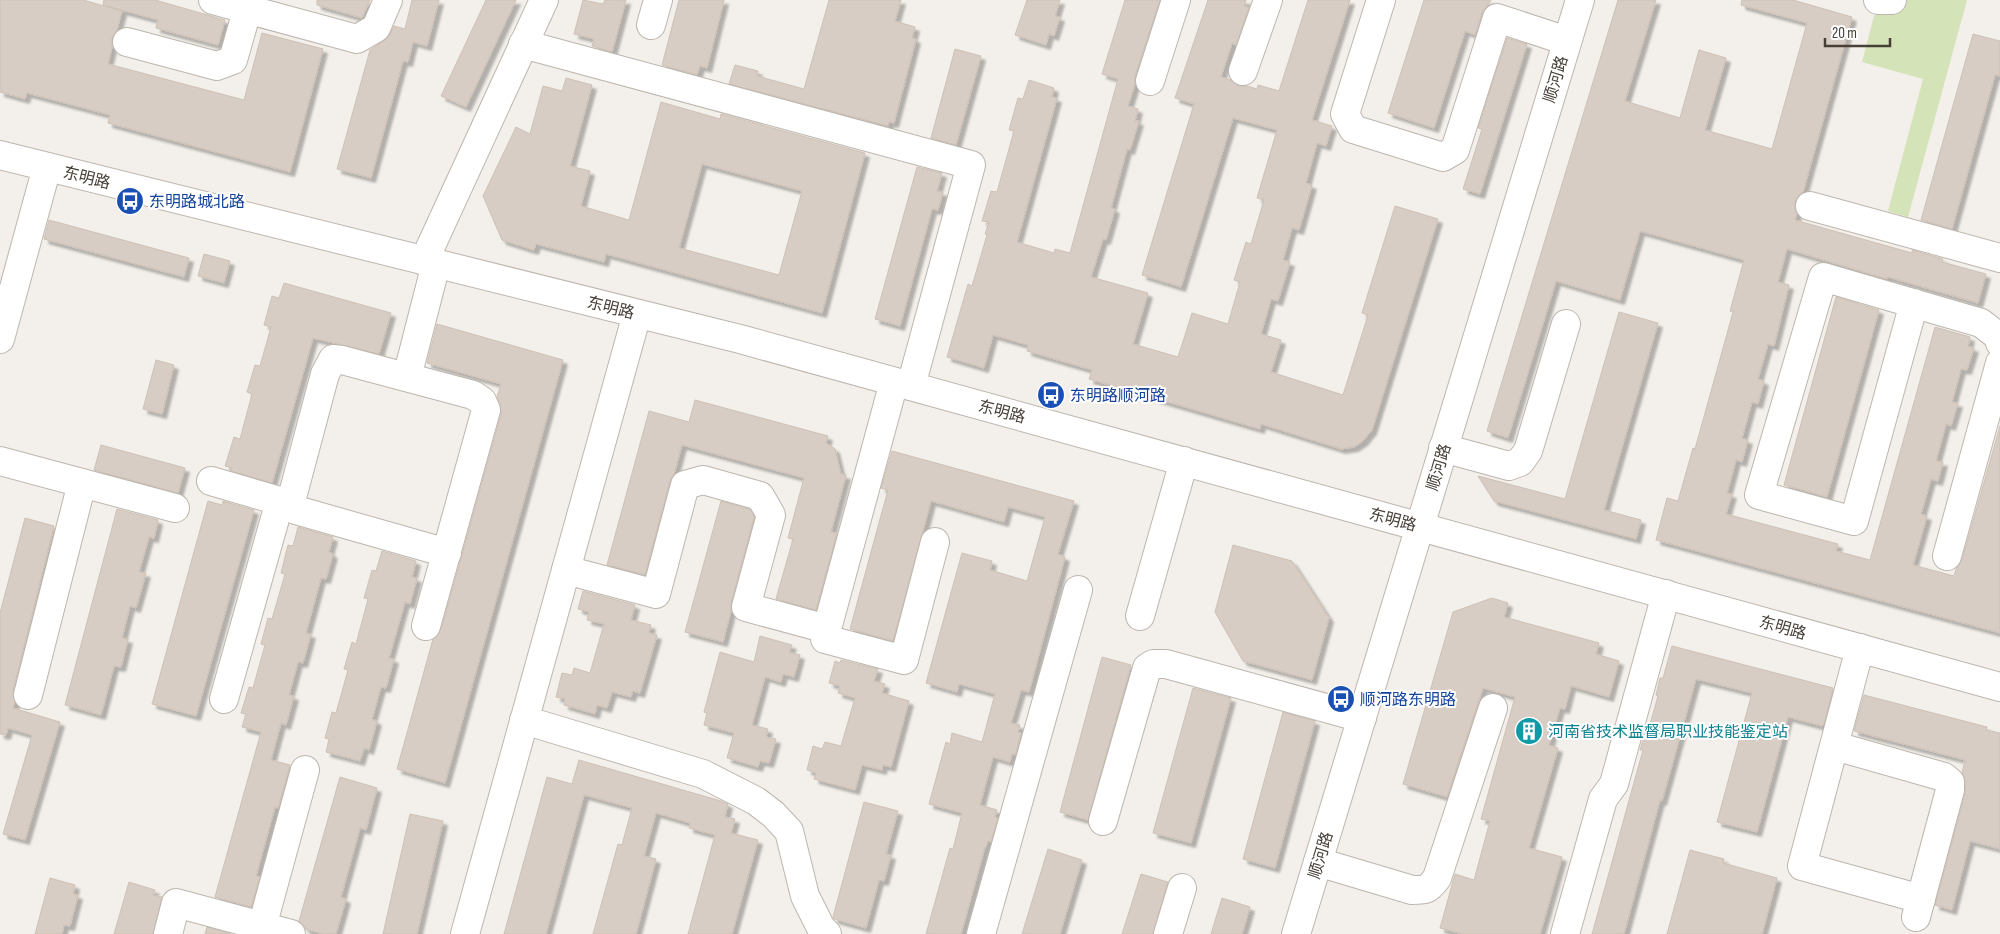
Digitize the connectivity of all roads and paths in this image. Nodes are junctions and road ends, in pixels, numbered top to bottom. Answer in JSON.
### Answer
{"nodes":[{"id":1,"x":213,"y":0,"type":"edge"},
{"id":2,"x":388,"y":0,"type":"edge"},
{"id":3,"x":544,"y":0,"type":"edge"},
{"id":4,"x":1176,"y":0,"type":"edge"},
{"id":5,"x":1268,"y":0,"type":"edge"},
{"id":6,"x":1381,"y":0,"type":"edge"},
{"id":7,"x":1580,"y":0,"type":"edge"},
{"id":8,"x":1878,"y":0,"type":"edge"},
{"id":9,"x":1892,"y":0,"type":"edge"},
{"id":10,"x":248,"y":5,"type":"edge"},
{"id":11,"x":1567,"y":41,"type":"junction"},
{"id":12,"x":127,"y":42,"type":"dead end"},
{"id":13,"x":524,"y":44,"type":"junction"},
{"id":14,"x":1243,"y":70,"type":"dead end"},
{"id":15,"x":1150,"y":81,"type":"dead end"},
{"id":16,"x":0,"y":155,"type":"edge"},
{"id":17,"x":47,"y":167,"type":"junction"},
{"id":18,"x":1810,"y":206,"type":"dead end"},
{"id":19,"x":2000,"y":258,"type":"edge"},
{"id":20,"x":430,"y":262,"type":"junction"},
{"id":21,"x":1914,"y":304,"type":"junction"},
{"id":22,"x":637,"y":314,"type":"junction"},
{"id":23,"x":1566,"y":324,"type":"dead end"},
{"id":24,"x":0,"y":339,"type":"edge"},
{"id":25,"x":2000,"y":342,"type":"edge"},
{"id":26,"x":2000,"y":363,"type":"edge"},
{"id":27,"x":407,"y":377,"type":"junction"},
{"id":28,"x":903,"y":384,"type":"junction"},
{"id":29,"x":1444,"y":448,"type":"junction"},
{"id":30,"x":0,"y":461,"type":"edge"},
{"id":31,"x":1184,"y":461,"type":"junction"},
{"id":32,"x":211,"y":482,"type":"dead end"},
{"id":33,"x":82,"y":483,"type":"junction"},
{"id":34,"x":281,"y":502,"type":"junction"},
{"id":35,"x":175,"y":508,"type":"dead end"},
{"id":36,"x":1420,"y":526,"type":"junction"},
{"id":37,"x":935,"y":542,"type":"dead end"},
{"id":38,"x":447,"y":553,"type":"junction"},
{"id":39,"x":1947,"y":556,"type":"dead end"},
{"id":40,"x":566,"y":570,"type":"junction"},
{"id":41,"x":1078,"y":590,"type":"dead end"},
{"id":42,"x":1666,"y":594,"type":"junction"},
{"id":43,"x":1140,"y":616,"type":"dead end"},
{"id":44,"x":426,"y":626,"type":"dead end"},
{"id":45,"x":827,"y":629,"type":"junction"},
{"id":46,"x":1860,"y":648,"type":"junction"},
{"id":47,"x":2000,"y":686,"type":"edge"},
{"id":48,"x":28,"y":695,"type":"dead end"},
{"id":49,"x":224,"y":700,"type":"dead end"},
{"id":50,"x":1493,"y":708,"type":"dead end"},
{"id":51,"x":1362,"y":718,"type":"junction"},
{"id":52,"x":524,"y":720,"type":"junction"},
{"id":53,"x":1835,"y":746,"type":"junction"},
{"id":54,"x":305,"y":770,"type":"dead end"},
{"id":55,"x":1103,"y":822,"type":"dead end"},
{"id":56,"x":1318,"y":862,"type":"junction"},
{"id":57,"x":1182,"y":888,"type":"dead end"},
{"id":58,"x":261,"y":930,"type":"edge"},
{"id":59,"x":168,"y":934,"type":"edge"},
{"id":60,"x":291,"y":934,"type":"edge"},
{"id":61,"x":464,"y":934,"type":"edge"},
{"id":62,"x":827,"y":934,"type":"edge"},
{"id":63,"x":981,"y":934,"type":"edge"},
{"id":64,"x":1168,"y":934,"type":"edge"},
{"id":65,"x":1296,"y":934,"type":"edge"},
{"id":66,"x":1565,"y":934,"type":"edge"}],
"edges":[{"from":1,"to":10,"type":"street"},
{"from":2,"to":10,"type":"street"},
{"from":3,"to":13,"type":"street"},
{"from":4,"to":15,"type":"street"},
{"from":5,"to":14,"type":"street"},
{"from":6,"to":11,"type":"street"},
{"from":7,"to":11,"type":"street","name":"顺河路"},
{"from":8,"to":9,"type":"street"},
{"from":10,"to":12,"type":"street"},
{"from":11,"to":29,"type":"street","name":"顺河路"},
{"from":13,"to":20,"type":"street"},
{"from":13,"to":28,"type":"street"},
{"from":16,"to":17,"type":"street","name":"东明路"},
{"from":17,"to":20,"type":"street","name":"东明路"},
{"from":17,"to":24,"type":"street"},
{"from":18,"to":19,"type":"street"},
{"from":20,"to":22,"type":"street","name":"东明路"},
{"from":20,"to":27,"type":"street"},
{"from":21,"to":21,"type":"street"},
{"from":21,"to":25,"type":"street"},
{"from":22,"to":28,"type":"street","name":"东明路"},
{"from":22,"to":40,"type":"street"},
{"from":23,"to":29,"type":"street"},
{"from":26,"to":39,"type":"street"},
{"from":27,"to":34,"type":"street"},
{"from":27,"to":38,"type":"street"},
{"from":28,"to":31,"type":"street","name":"东明路"},
{"from":28,"to":45,"type":"street"},
{"from":29,"to":36,"type":"street","name":"顺河路"},
{"from":30,"to":33,"type":"street"},
{"from":31,"to":36,"type":"street","name":"东明路"},
{"from":31,"to":43,"type":"street"},
{"from":32,"to":34,"type":"street"},
{"from":33,"to":35,"type":"street"},
{"from":33,"to":48,"type":"street"},
{"from":34,"to":38,"type":"street"},
{"from":34,"to":49,"type":"street"},
{"from":36,"to":42,"type":"street","name":"东明路"},
{"from":36,"to":51,"type":"street","name":"顺河路"},
{"from":37,"to":45,"type":"street"},
{"from":38,"to":44,"type":"street"},
{"from":40,"to":45,"type":"street"},
{"from":40,"to":52,"type":"street"},
{"from":41,"to":63,"type":"street"},
{"from":42,"to":46,"type":"street","name":"东明路"},
{"from":42,"to":66,"type":"street"},
{"from":46,"to":47,"type":"street","name":"东明路"},
{"from":46,"to":53,"type":"street"},
{"from":50,"to":56,"type":"street"},
{"from":51,"to":55,"type":"street"},
{"from":51,"to":56,"type":"street","name":"顺河路"},
{"from":52,"to":61,"type":"street"},
{"from":52,"to":62,"type":"street"},
{"from":53,"to":53,"type":"street"},
{"from":54,"to":58,"type":"street"},
{"from":56,"to":65,"type":"street","name":"顺河路"},
{"from":57,"to":64,"type":"street"},
{"from":58,"to":59,"type":"street"},
{"from":58,"to":60,"type":"street"}]}
